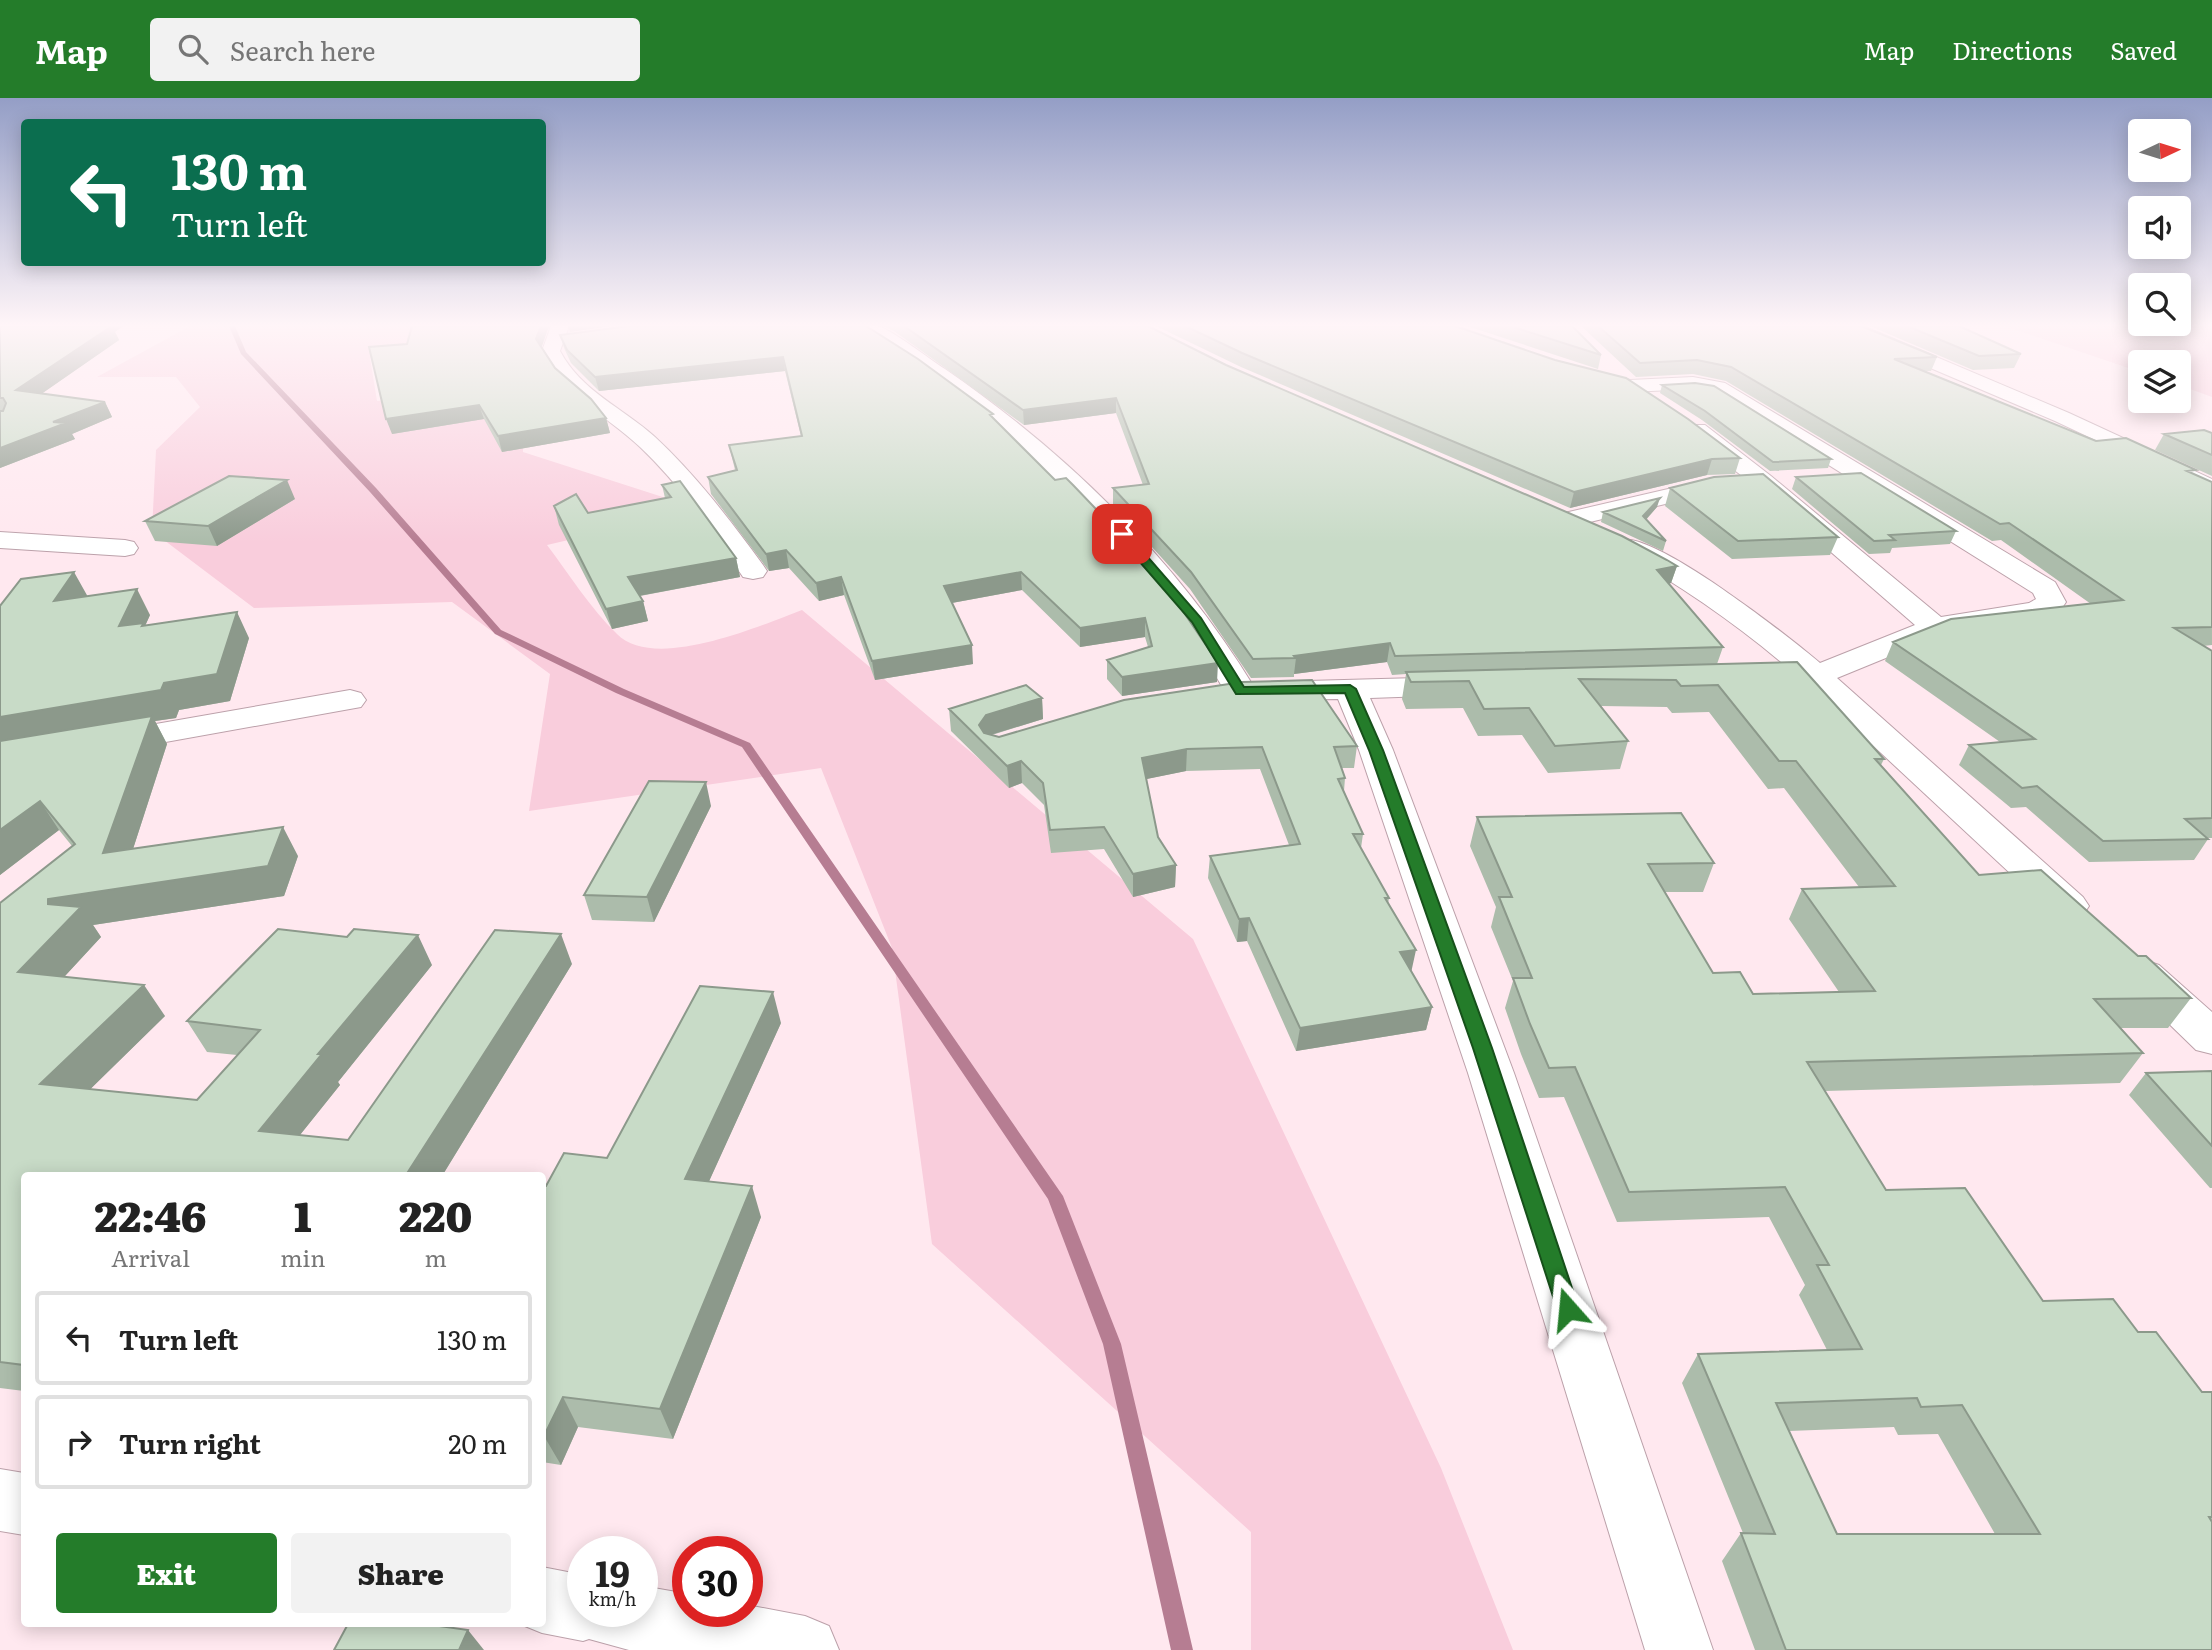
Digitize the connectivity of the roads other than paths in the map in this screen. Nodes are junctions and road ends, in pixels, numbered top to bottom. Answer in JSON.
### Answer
{"nodes":[{"id":1,"x":592,"y":398,"type":"edge"},
{"id":2,"x":972,"y":398,"type":"edge"},
{"id":3,"x":1650,"y":398,"type":"edge"},
{"id":4,"x":1736,"y":398,"type":"edge"},
{"id":5,"x":2018,"y":398,"type":"edge"},
{"id":6,"x":1662,"y":406,"type":"edge"},
{"id":7,"x":1683,"y":420,"type":"edge"},
{"id":8,"x":1860,"y":475,"type":"junction"},
{"id":9,"x":1819,"y":477,"type":"edge"},
{"id":10,"x":1791,"y":479,"type":"dead end"},
{"id":11,"x":1763,"y":481,"type":"junction"},
{"id":12,"x":2212,"y":488,"type":"edge"},
{"id":13,"x":0,"y":540,"type":"edge"},
{"id":14,"x":125,"y":548,"type":"dead end"},
{"id":15,"x":753,"y":571,"type":"dead end"},
{"id":16,"x":1935,"y":627,"type":"junction"},
{"id":17,"x":1818,"y":675,"type":"junction"},
{"id":18,"x":1734,"y":678,"type":"edge"},
{"id":19,"x":1483,"y":685,"type":"edge"},
{"id":20,"x":1350,"y":689,"type":"junction"},
{"id":21,"x":1240,"y":691,"type":"junction"},
{"id":22,"x":1202,"y":696,"type":"edge"},
{"id":23,"x":350,"y":700,"type":"dead end"},
{"id":24,"x":81,"y":747,"type":"edge"},
{"id":25,"x":2091,"y":927,"type":"edge"},
{"id":26,"x":2121,"y":954,"type":"edge"},
{"id":27,"x":2212,"y":1038,"type":"edge"},
{"id":28,"x":0,"y":1500,"type":"edge"},
{"id":29,"x":21,"y":1504,"type":"edge"},
{"id":30,"x":546,"y":1601,"type":"edge"},
{"id":31,"x":567,"y":1605,"type":"edge"},
{"id":32,"x":658,"y":1622,"type":"edge"},
{"id":33,"x":806,"y":1650,"type":"edge"},
{"id":34,"x":1679,"y":1650,"type":"edge"}],
"edges":[{"from":1,"to":15,"type":"street"},
{"from":2,"to":21,"type":"street"},
{"from":3,"to":6,"type":"street"},
{"from":4,"to":8,"type":"street"},
{"from":5,"to":12,"type":"street"},
{"from":7,"to":11,"type":"street"},
{"from":8,"to":9,"type":"street"},
{"from":8,"to":16,"type":"street"},
{"from":10,"to":11,"type":"street"},
{"from":11,"to":16,"type":"street"},
{"from":11,"to":17,"type":"street"},
{"from":13,"to":14,"type":"street"},
{"from":16,"to":17,"type":"street"},
{"from":17,"to":18,"type":"street"},
{"from":17,"to":25,"type":"street"},
{"from":19,"to":20,"type":"street"},
{"from":20,"to":21,"type":"street"},
{"from":20,"to":34,"type":"street"},
{"from":21,"to":22,"type":"street"},
{"from":23,"to":24,"type":"street"},
{"from":26,"to":27,"type":"street"},
{"from":28,"to":29,"type":"street"},
{"from":30,"to":31,"type":"street"},
{"from":32,"to":33,"type":"street"}]}
